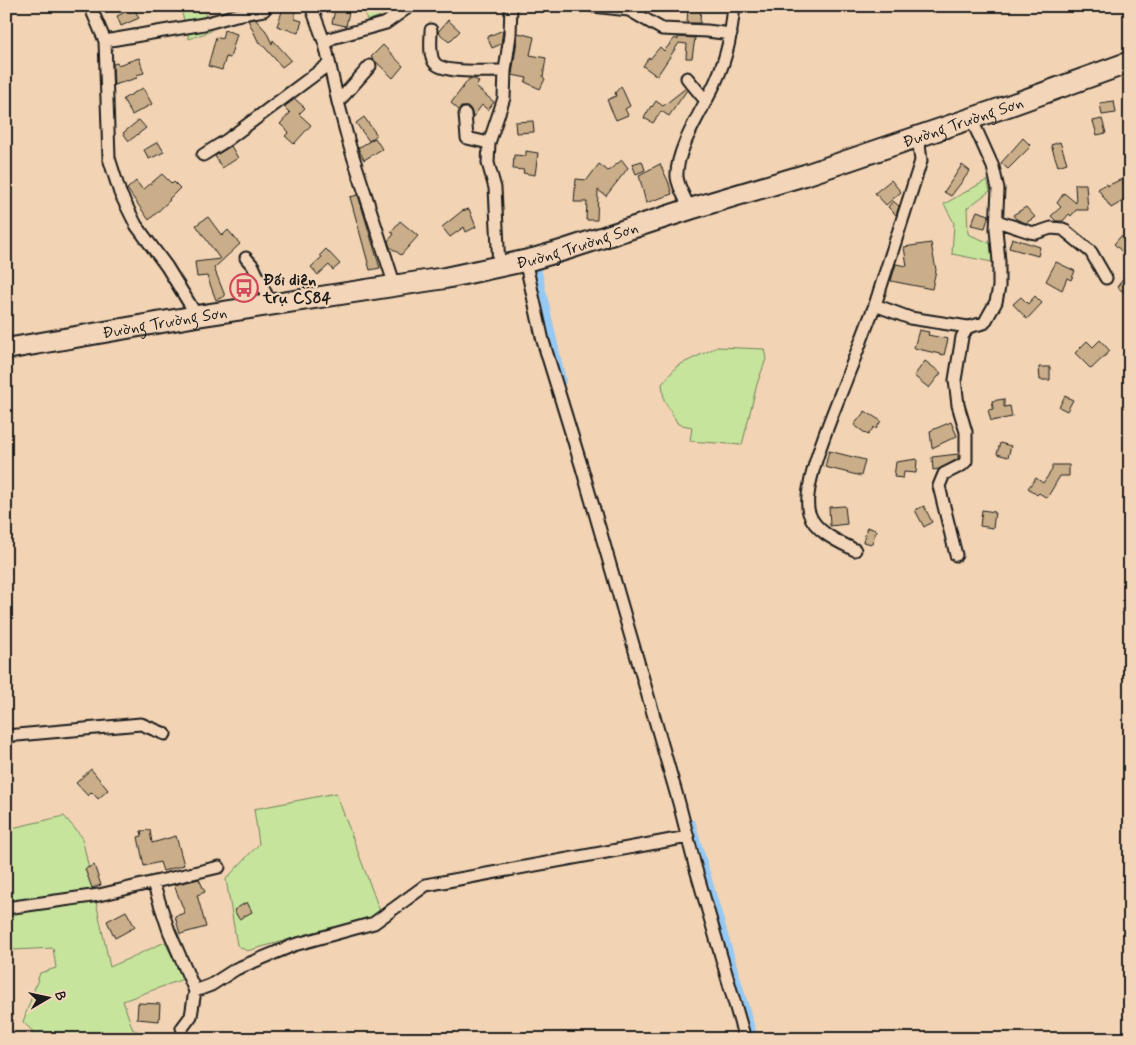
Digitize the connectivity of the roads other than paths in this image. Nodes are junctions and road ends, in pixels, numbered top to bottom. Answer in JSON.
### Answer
{"nodes":[{"id":1,"x":90,"y":6,"type":"edge"},
{"id":2,"x":311,"y":6,"type":"edge"},
{"id":3,"x":410,"y":6,"type":"edge"},
{"id":4,"x":511,"y":6,"type":"edge"},
{"id":5,"x":593,"y":6,"type":"edge"},
{"id":6,"x":734,"y":6,"type":"edge"},
{"id":7,"x":629,"y":8,"type":"edge"},
{"id":8,"x":264,"y":10,"type":"dead end"},
{"id":9,"x":431,"y":30,"type":"dead end"},
{"id":10,"x":731,"y":34,"type":"junction"},
{"id":11,"x":104,"y":41,"type":"junction"},
{"id":12,"x":325,"y":44,"type":"junction"},
{"id":13,"x":1130,"y":62,"type":"edge"},
{"id":14,"x":329,"y":64,"type":"junction"},
{"id":15,"x":370,"y":66,"type":"dead end"},
{"id":16,"x":505,"y":71,"type":"junction"},
{"id":17,"x":687,"y":78,"type":"dead end"},
{"id":18,"x":706,"y":101,"type":"junction"},
{"id":19,"x":338,"y":102,"type":"junction"},
{"id":20,"x":465,"y":114,"type":"dead end"},
{"id":21,"x":971,"y":118,"type":"junction"},
{"id":22,"x":918,"y":136,"type":"junction"},
{"id":23,"x":488,"y":143,"type":"junction"},
{"id":24,"x":203,"y":155,"type":"dead end"},
{"id":25,"x":690,"y":210,"type":"junction"},
{"id":26,"x":996,"y":221,"type":"junction"},
{"id":27,"x":246,"y":258,"type":"dead end"},
{"id":28,"x":525,"y":260,"type":"junction"},
{"id":29,"x":499,"y":267,"type":"junction"},
{"id":30,"x":1106,"y":278,"type":"dead end"},
{"id":31,"x":395,"y":286,"type":"junction"},
{"id":32,"x":271,"y":305,"type":"junction"},
{"id":33,"x":875,"y":305,"type":"junction"},
{"id":34,"x":196,"y":316,"type":"junction"},
{"id":35,"x":968,"y":327,"type":"junction"},
{"id":36,"x":6,"y":349,"type":"edge"},
{"id":37,"x":855,"y":550,"type":"dead end"},
{"id":38,"x":956,"y":554,"type":"dead end"},
{"id":39,"x":165,"y":734,"type":"dead end"},
{"id":40,"x":6,"y":736,"type":"edge"},
{"id":41,"x":688,"y":837,"type":"junction"},
{"id":42,"x":219,"y":867,"type":"dead end"},
{"id":43,"x":153,"y":883,"type":"junction"},
{"id":44,"x":6,"y":908,"type":"edge"},
{"id":45,"x":195,"y":991,"type":"junction"},
{"id":46,"x":182,"y":1028,"type":"dead end"},
{"id":47,"x":745,"y":1039,"type":"edge"}],
"edges":[{"from":1,"to":11,"type":"street"},
{"from":2,"to":12,"type":"street"},
{"from":3,"to":12,"type":"street"},
{"from":4,"to":16,"type":"street"},
{"from":5,"to":7,"type":"street"},
{"from":6,"to":10,"type":"street"},
{"from":7,"to":10,"type":"street"},
{"from":8,"to":11,"type":"street"},
{"from":9,"to":16,"type":"street"},
{"from":10,"to":18,"type":"street"},
{"from":11,"to":34,"type":"street"},
{"from":12,"to":14,"type":"street"},
{"from":13,"to":21,"type":"highway","name":"Đường Trường Sơn"},
{"from":14,"to":19,"type":"street"},
{"from":14,"to":24,"type":"street"},
{"from":15,"to":19,"type":"street"},
{"from":16,"to":23,"type":"street"},
{"from":17,"to":18,"type":"street"},
{"from":18,"to":25,"type":"street"},
{"from":19,"to":31,"type":"street"},
{"from":20,"to":23,"type":"street"},
{"from":21,"to":22,"type":"highway","name":"Đường Trường Sơn"},
{"from":21,"to":26,"type":"street"},
{"from":22,"to":25,"type":"highway","name":"Đường Trường Sơn"},
{"from":22,"to":33,"type":"street"},
{"from":23,"to":29,"type":"street"},
{"from":25,"to":28,"type":"highway","name":"Đường Trường Sơn"},
{"from":26,"to":30,"type":"street"},
{"from":26,"to":35,"type":"street"},
{"from":27,"to":32,"type":"street"},
{"from":28,"to":29,"type":"highway","name":"Đường Trường Sơn"},
{"from":28,"to":41,"type":"street"},
{"from":29,"to":31,"type":"highway","name":"Đường Trường Sơn"},
{"from":31,"to":32,"type":"highway","name":"Đường Trường Sơn"},
{"from":32,"to":34,"type":"highway","name":"Đường Trường Sơn"},
{"from":33,"to":35,"type":"street"},
{"from":33,"to":37,"type":"street"},
{"from":34,"to":36,"type":"highway","name":"Đường Trường Sơn"},
{"from":35,"to":38,"type":"street"},
{"from":39,"to":40,"type":"street"},
{"from":41,"to":45,"type":"street"},
{"from":41,"to":47,"type":"street"},
{"from":42,"to":43,"type":"street"},
{"from":43,"to":44,"type":"street"},
{"from":43,"to":45,"type":"street"},
{"from":45,"to":46,"type":"street"}]}
